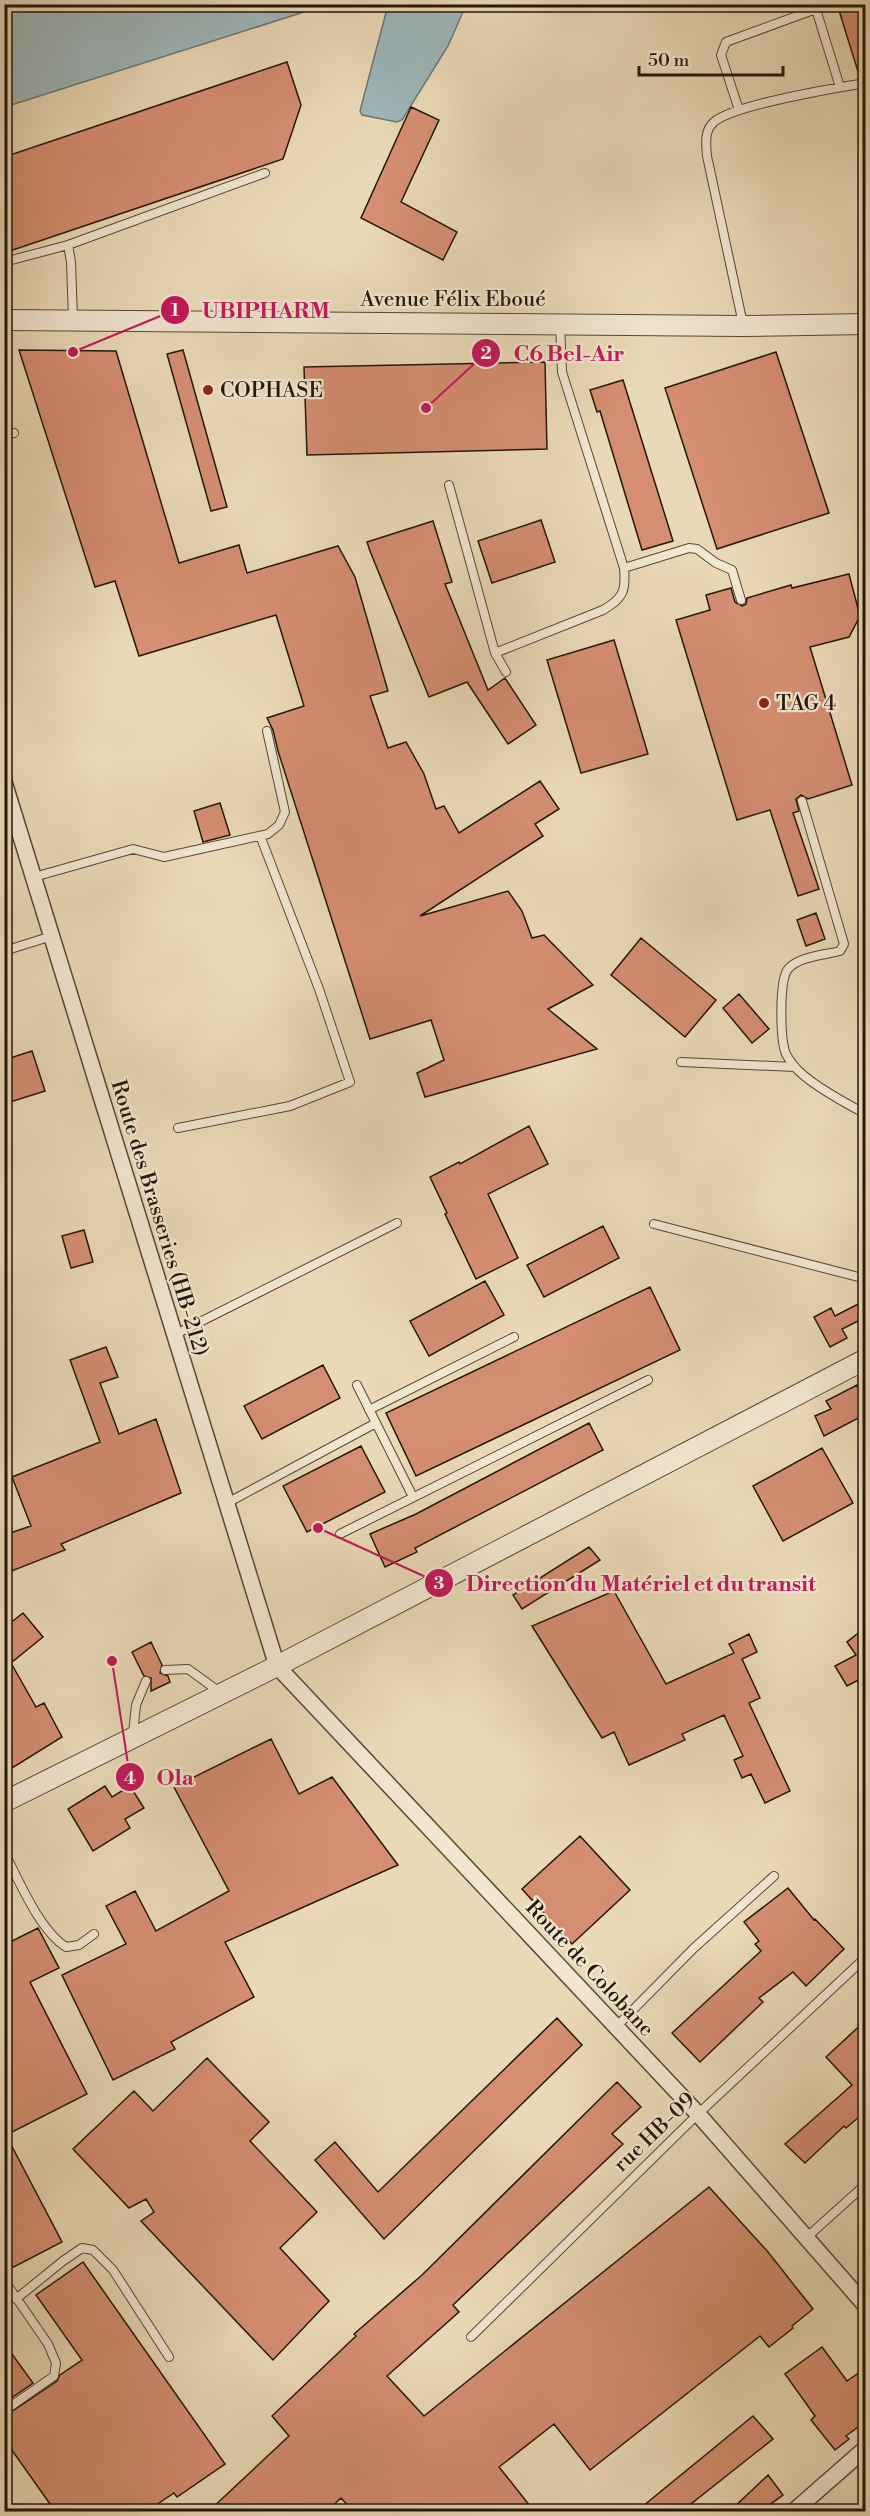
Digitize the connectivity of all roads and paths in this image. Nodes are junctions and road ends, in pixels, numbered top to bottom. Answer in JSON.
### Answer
{"nodes":[{"id":1,"x":815,"y":7,"type":"edge"},
{"id":2,"x":866,"y":83,"type":"edge"},
{"id":3,"x":840,"y":87,"type":"junction"},
{"id":4,"x":739,"y":110,"type":"junction"},
{"id":5,"x":265,"y":173,"type":"dead end"},
{"id":6,"x":68,"y":245,"type":"junction"},
{"id":7,"x":4,"y":262,"type":"edge"},
{"id":8,"x":4,"y":320,"type":"edge"},
{"id":9,"x":73,"y":320,"type":"junction"},
{"id":10,"x":560,"y":324,"type":"junction"},
{"id":11,"x":866,"y":324,"type":"edge"},
{"id":12,"x":743,"y":326,"type":"junction"},
{"id":13,"x":14,"y":433,"type":"dead end"},
{"id":14,"x":4,"y":436,"type":"edge"},
{"id":15,"x":449,"y":485,"type":"dead end"},
{"id":16,"x":624,"y":568,"type":"junction"},
{"id":17,"x":741,"y":600,"type":"dead end"},
{"id":18,"x":495,"y":653,"type":"junction"},
{"id":19,"x":506,"y":672,"type":"dead end"},
{"id":20,"x":267,"y":731,"type":"dead end"},
{"id":21,"x":4,"y":782,"type":"edge"},
{"id":22,"x":802,"y":801,"type":"dead end"},
{"id":23,"x":261,"y":838,"type":"junction"},
{"id":24,"x":34,"y":877,"type":"junction"},
{"id":25,"x":52,"y":936,"type":"junction"},
{"id":26,"x":4,"y":951,"type":"edge"},
{"id":27,"x":681,"y":1062,"type":"dead end"},
{"id":28,"x":795,"y":1067,"type":"junction"},
{"id":29,"x":866,"y":1114,"type":"edge"},
{"id":30,"x":178,"y":1128,"type":"dead end"},
{"id":31,"x":397,"y":1223,"type":"dead end"},
{"id":32,"x":654,"y":1224,"type":"dead end"},
{"id":33,"x":866,"y":1279,"type":"edge"},
{"id":34,"x":174,"y":1335,"type":"junction"},
{"id":35,"x":514,"y":1337,"type":"dead end"},
{"id":36,"x":866,"y":1359,"type":"edge"},
{"id":37,"x":648,"y":1380,"type":"dead end"},
{"id":38,"x":357,"y":1385,"type":"dead end"},
{"id":39,"x":369,"y":1410,"type":"junction"},
{"id":40,"x":376,"y":1423,"type":"junction"},
{"id":41,"x":413,"y":1497,"type":"junction"},
{"id":42,"x":225,"y":1504,"type":"junction"},
{"id":43,"x":340,"y":1534,"type":"dead end"},
{"id":44,"x":276,"y":1666,"type":"junction"},
{"id":45,"x":165,"y":1670,"type":"dead end"},
{"id":46,"x":146,"y":1681,"type":"dead end"},
{"id":47,"x":222,"y":1694,"type":"junction"},
{"id":48,"x":132,"y":1739,"type":"junction"},
{"id":49,"x":4,"y":1802,"type":"edge"},
{"id":50,"x":4,"y":1851,"type":"edge"},
{"id":51,"x":774,"y":1876,"type":"dead end"},
{"id":52,"x":94,"y":1934,"type":"dead end"},
{"id":53,"x":866,"y":1957,"type":"edge"},
{"id":54,"x":616,"y":2027,"type":"junction"},
{"id":55,"x":698,"y":2114,"type":"junction"},
{"id":56,"x":866,"y":2184,"type":"edge"},
{"id":57,"x":806,"y":2238,"type":"junction"},
{"id":58,"x":4,"y":2280,"type":"edge"},
{"id":59,"x":16,"y":2299,"type":"junction"},
{"id":60,"x":866,"y":2306,"type":"edge"},
{"id":61,"x":471,"y":2337,"type":"dead end"},
{"id":62,"x":169,"y":2357,"type":"dead end"},
{"id":63,"x":4,"y":2411,"type":"edge"},
{"id":64,"x":866,"y":2448,"type":"edge"},
{"id":65,"x":793,"y":2511,"type":"edge"}],
"edges":[{"from":1,"to":3,"type":"lane"},
{"from":1,"to":4,"type":"lane"},
{"from":2,"to":3,"type":"lane"},
{"from":3,"to":4,"type":"lane"},
{"from":4,"to":12,"type":"lane"},
{"from":5,"to":6,"type":"lane"},
{"from":6,"to":7,"type":"lane"},
{"from":6,"to":9,"type":"lane"},
{"from":8,"to":9,"type":"street","name":"Avenue Félix Eboué"},
{"from":9,"to":10,"type":"street","name":"Avenue Félix Eboué"},
{"from":10,"to":12,"type":"street","name":"Avenue Félix Eboué"},
{"from":10,"to":16,"type":"lane"},
{"from":11,"to":12,"type":"street","name":"Avenue Félix Eboué"},
{"from":13,"to":14,"type":"lane"},
{"from":15,"to":18,"type":"lane"},
{"from":16,"to":17,"type":"lane"},
{"from":16,"to":18,"type":"lane"},
{"from":18,"to":19,"type":"lane"},
{"from":20,"to":23,"type":"lane"},
{"from":21,"to":24,"type":"street","name":"Route des Brasseries (HB-212)"},
{"from":22,"to":28,"type":"lane"},
{"from":23,"to":24,"type":"lane"},
{"from":23,"to":30,"type":"lane"},
{"from":24,"to":25,"type":"street","name":"Route des Brasseries (HB-212)"},
{"from":25,"to":26,"type":"lane"},
{"from":25,"to":34,"type":"street","name":"Route des Brasseries (HB-212)"},
{"from":27,"to":28,"type":"lane"},
{"from":28,"to":29,"type":"lane"},
{"from":31,"to":34,"type":"lane"},
{"from":32,"to":33,"type":"lane"},
{"from":34,"to":42,"type":"street","name":"Route des Brasseries (HB-212)"},
{"from":35,"to":39,"type":"lane"},
{"from":36,"to":44,"type":"street"},
{"from":37,"to":41,"type":"lane"},
{"from":38,"to":39,"type":"lane"},
{"from":39,"to":40,"type":"lane"},
{"from":40,"to":41,"type":"lane"},
{"from":40,"to":42,"type":"lane"},
{"from":41,"to":43,"type":"lane"},
{"from":42,"to":44,"type":"street","name":"Route des Brasseries (HB-212)"},
{"from":44,"to":47,"type":"street"},
{"from":44,"to":54,"type":"street","name":"Route de Colobane"},
{"from":45,"to":47,"type":"lane"},
{"from":46,"to":48,"type":"lane"},
{"from":47,"to":48,"type":"street"},
{"from":48,"to":49,"type":"street"},
{"from":50,"to":52,"type":"lane"},
{"from":51,"to":54,"type":"lane"},
{"from":53,"to":55,"type":"lane","name":"rue HB-09"},
{"from":54,"to":55,"type":"street","name":"Route de Colobane"},
{"from":55,"to":57,"type":"street","name":"Route de Colobane"},
{"from":55,"to":61,"type":"lane","name":"rue HB-09"},
{"from":56,"to":57,"type":"lane"},
{"from":57,"to":60,"type":"street","name":"Route de Colobane"},
{"from":58,"to":59,"type":"lane"},
{"from":59,"to":62,"type":"lane"},
{"from":59,"to":63,"type":"lane"},
{"from":64,"to":65,"type":"street"}]}
